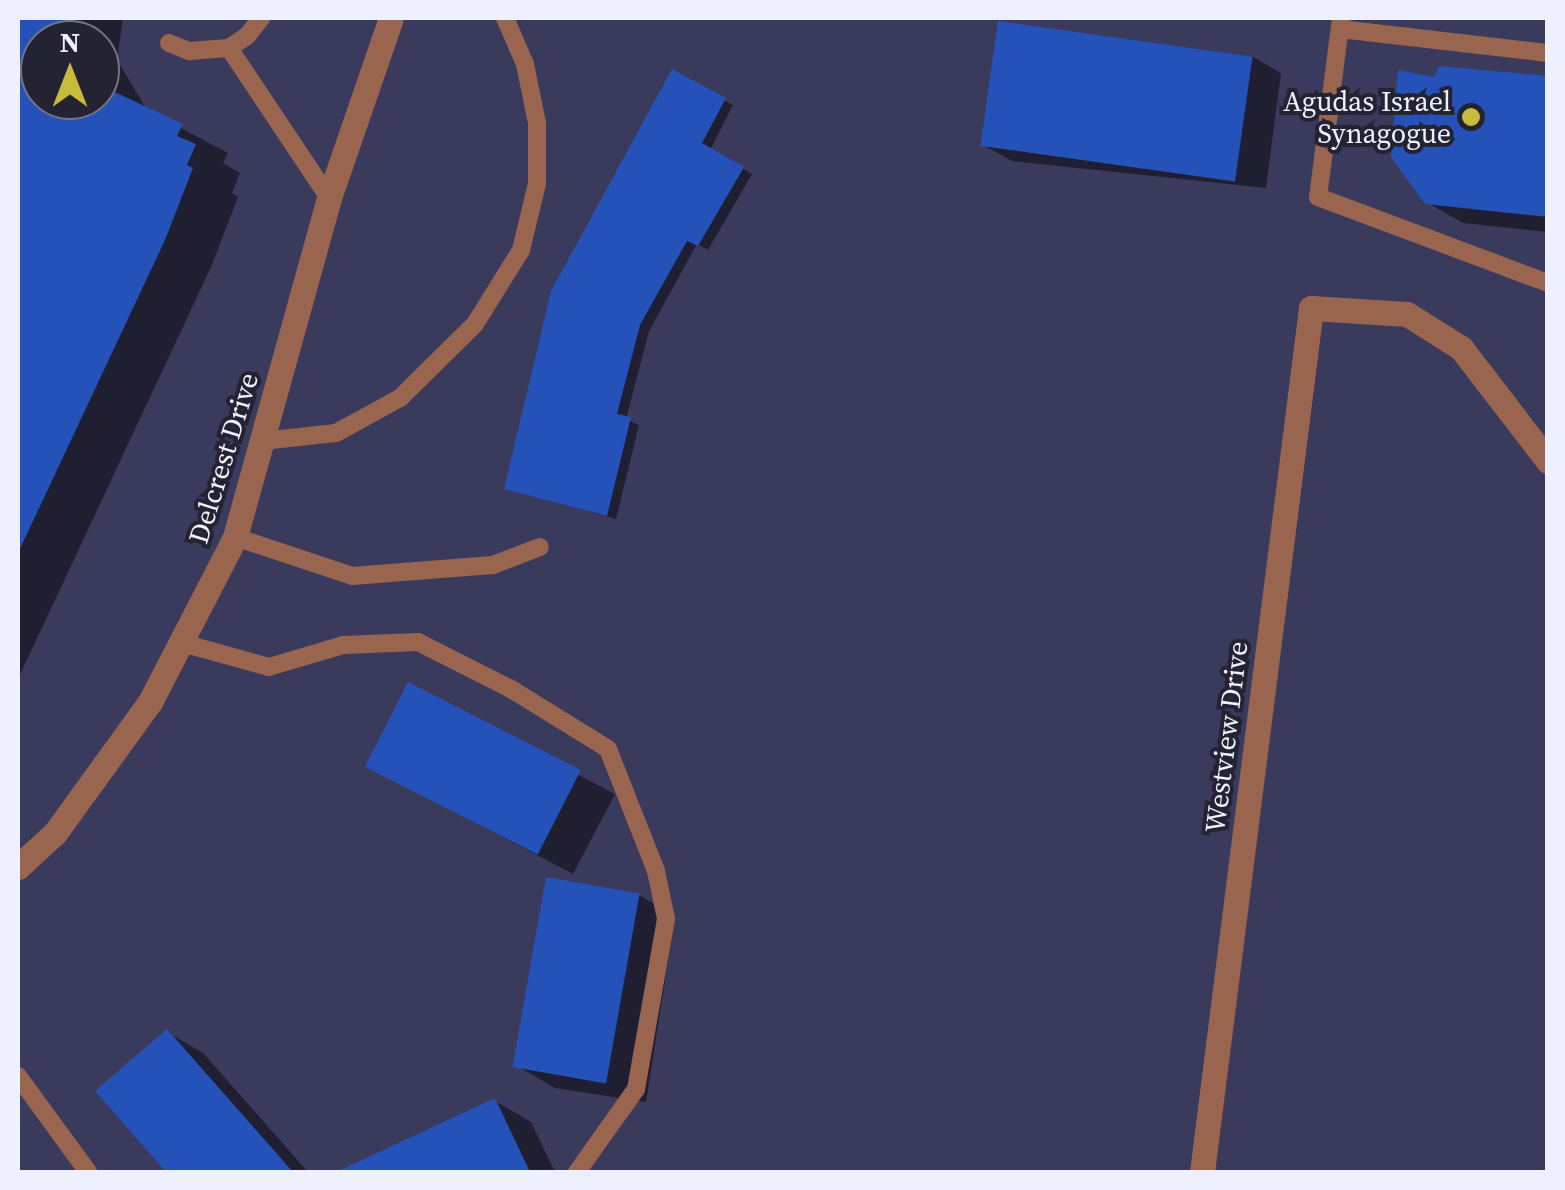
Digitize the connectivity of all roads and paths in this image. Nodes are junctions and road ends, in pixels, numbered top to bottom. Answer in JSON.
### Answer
{"nodes":[{"id":1,"x":261,"y":18,"type":"edge"},
{"id":2,"x":392,"y":18,"type":"edge"},
{"id":3,"x":505,"y":18,"type":"edge"},
{"id":4,"x":1340,"y":23,"type":"edge"},
{"id":5,"x":169,"y":43,"type":"dead end"},
{"id":6,"x":228,"y":48,"type":"junction"},
{"id":7,"x":1548,"y":52,"type":"edge"},
{"id":8,"x":329,"y":198,"type":"junction"},
{"id":9,"x":1548,"y":283,"type":"edge"},
{"id":10,"x":262,"y":442,"type":"junction"},
{"id":11,"x":1548,"y":461,"type":"edge"},
{"id":12,"x":235,"y":537,"type":"junction"},
{"id":13,"x":540,"y":547,"type":"dead end"},
{"id":14,"x":182,"y":644,"type":"junction"},
{"id":15,"x":18,"y":868,"type":"edge"},
{"id":16,"x":18,"y":1076,"type":"edge"},
{"id":17,"x":88,"y":1172,"type":"edge"},
{"id":18,"x":577,"y":1172,"type":"edge"},
{"id":19,"x":1202,"y":1172,"type":"edge"}],
"edges":[{"from":1,"to":6,"type":"lane"},
{"from":2,"to":8,"type":"street","name":"Delcrest Drive"},
{"from":3,"to":10,"type":"lane"},
{"from":4,"to":7,"type":"lane"},
{"from":4,"to":9,"type":"lane"},
{"from":5,"to":6,"type":"lane"},
{"from":6,"to":8,"type":"lane"},
{"from":8,"to":10,"type":"street","name":"Delcrest Drive"},
{"from":10,"to":12,"type":"street","name":"Delcrest Drive"},
{"from":11,"to":19,"type":"street","name":"Westview Drive"},
{"from":12,"to":13,"type":"lane"},
{"from":12,"to":14,"type":"street","name":"Delcrest Drive"},
{"from":14,"to":15,"type":"street","name":"Delcrest Drive"},
{"from":14,"to":18,"type":"lane"},
{"from":16,"to":17,"type":"lane"}]}
